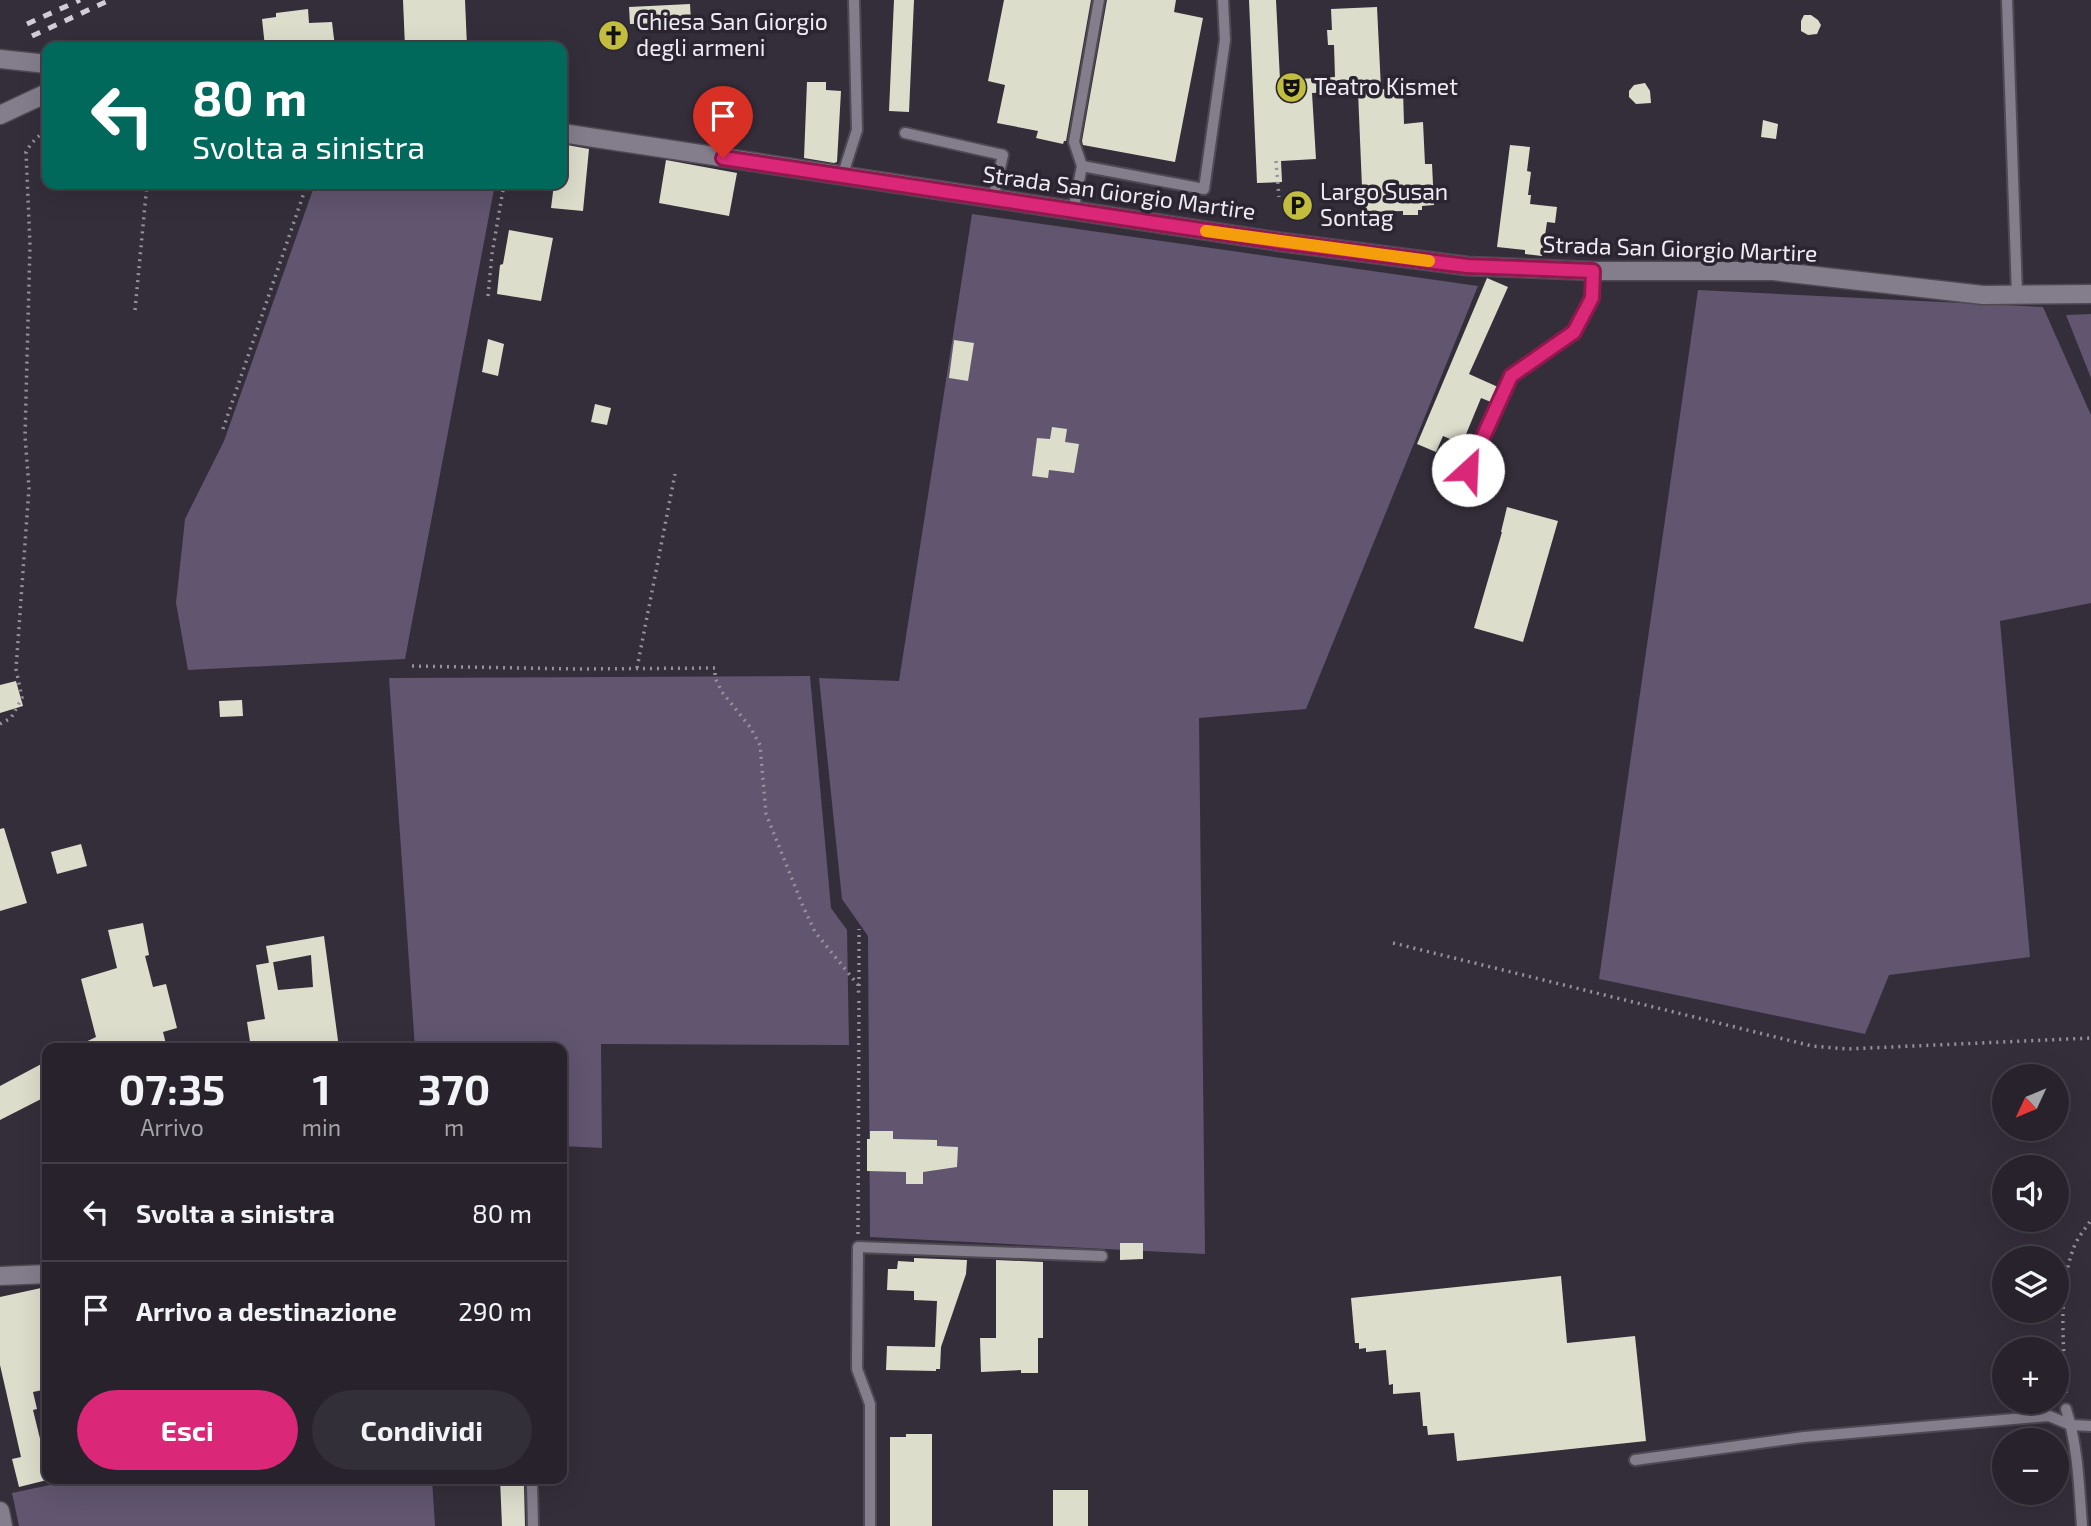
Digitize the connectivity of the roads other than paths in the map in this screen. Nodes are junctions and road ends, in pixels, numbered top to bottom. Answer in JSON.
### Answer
{"nodes":[{"id":1,"x":854,"y":0,"type":"edge"},
{"id":2,"x":1099,"y":0,"type":"edge"},
{"id":3,"x":1223,"y":0,"type":"edge"},
{"id":4,"x":2007,"y":0,"type":"edge"},
{"id":5,"x":0,"y":59,"type":"edge"},
{"id":6,"x":42,"y":63,"type":"edge"},
{"id":7,"x":42,"y":95,"type":"edge"},
{"id":8,"x":0,"y":115,"type":"edge"},
{"id":9,"x":905,"y":133,"type":"dead end"},
{"id":10,"x":567,"y":134,"type":"edge"},
{"id":11,"x":1082,"y":166,"type":"junction"},
{"id":12,"x":842,"y":177,"type":"junction"},
{"id":13,"x":993,"y":199,"type":"junction"},
{"id":14,"x":1073,"y":211,"type":"junction"},
{"id":15,"x":1593,"y":271,"type":"junction"},
{"id":16,"x":2091,"y":294,"type":"edge"},
{"id":17,"x":2017,"y":295,"type":"junction"},
{"id":18,"x":1468,"y":470,"type":"dead end"},
{"id":19,"x":1102,"y":1256,"type":"dead end"},
{"id":20,"x":42,"y":1275,"type":"edge"},
{"id":21,"x":0,"y":1276,"type":"edge"},
{"id":22,"x":2068,"y":1414,"type":"edge"},
{"id":23,"x":2071,"y":1425,"type":"junction"},
{"id":24,"x":2091,"y":1426,"type":"edge"},
{"id":25,"x":1635,"y":1460,"type":"dead end"},
{"id":26,"x":532,"y":1484,"type":"edge"},
{"id":27,"x":0,"y":1511,"type":"edge"},
{"id":28,"x":3,"y":1526,"type":"edge"},
{"id":29,"x":533,"y":1526,"type":"edge"},
{"id":30,"x":870,"y":1526,"type":"edge"},
{"id":31,"x":2082,"y":1526,"type":"edge"}],
"edges":[{"from":1,"to":12,"type":"lane"},
{"from":2,"to":11,"type":"lane"},
{"from":3,"to":11,"type":"lane"},
{"from":4,"to":17,"type":"lane"},
{"from":5,"to":6,"type":"street"},
{"from":7,"to":8,"type":"street"},
{"from":9,"to":13,"type":"lane"},
{"from":10,"to":12,"type":"street","name":"Strada San Giorgio Martire"},
{"from":11,"to":14,"type":"lane"},
{"from":12,"to":13,"type":"street","name":"Strada San Giorgio Martire"},
{"from":13,"to":14,"type":"street","name":"Strada San Giorgio Martire"},
{"from":14,"to":15,"type":"street","name":"Strada San Giorgio Martire"},
{"from":15,"to":17,"type":"street","name":"Strada San Giorgio Martire"},
{"from":15,"to":18,"type":"lane"},
{"from":16,"to":17,"type":"street","name":"Strada San Giorgio Martire"},
{"from":19,"to":30,"type":"lane"},
{"from":20,"to":21,"type":"street"},
{"from":22,"to":23,"type":"lane"},
{"from":23,"to":24,"type":"lane"},
{"from":23,"to":25,"type":"lane"},
{"from":23,"to":31,"type":"lane"},
{"from":26,"to":29,"type":"lane"},
{"from":27,"to":28,"type":"street"}]}
